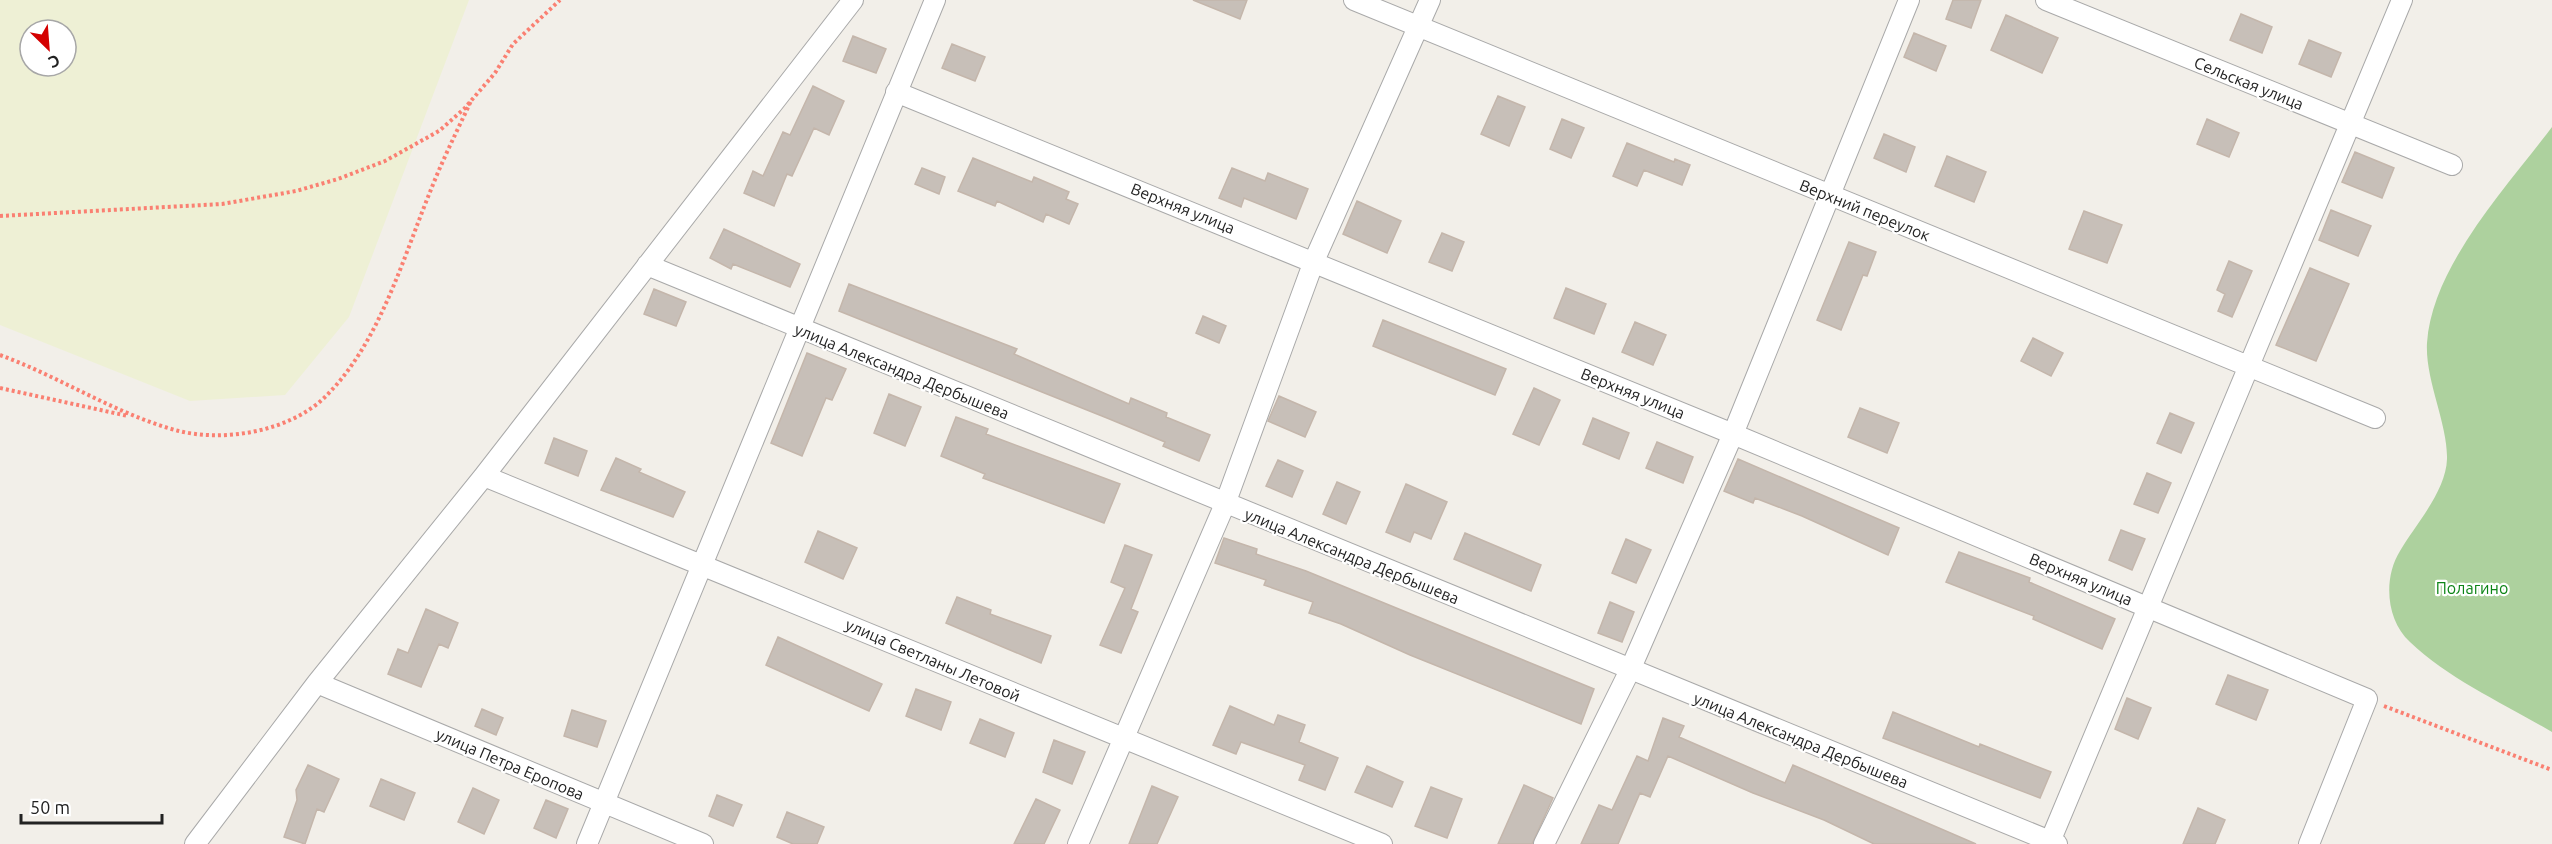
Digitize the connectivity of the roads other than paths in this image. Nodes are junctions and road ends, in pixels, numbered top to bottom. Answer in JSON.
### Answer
{"nodes":[{"id":1,"x":853,"y":0,"type":"edge"},
{"id":2,"x":935,"y":0,"type":"edge"},
{"id":3,"x":1354,"y":0,"type":"edge"},
{"id":4,"x":1430,"y":0,"type":"edge"},
{"id":5,"x":1909,"y":0,"type":"edge"},
{"id":6,"x":2046,"y":0,"type":"edge"},
{"id":7,"x":2402,"y":0,"type":"edge"},
{"id":8,"x":1420,"y":28,"type":"junction"},
{"id":9,"x":896,"y":92,"type":"junction"},
{"id":10,"x":2349,"y":123,"type":"junction"},
{"id":11,"x":2452,"y":165,"type":"dead end"},
{"id":12,"x":1831,"y":196,"type":"junction"},
{"id":13,"x":1314,"y":261,"type":"junction"},
{"id":14,"x":646,"y":265,"type":"junction"},
{"id":15,"x":801,"y":329,"type":"junction"},
{"id":16,"x":2247,"y":366,"type":"junction"},
{"id":17,"x":2375,"y":418,"type":"dead end"},
{"id":18,"x":1733,"y":434,"type":"junction"},
{"id":19,"x":484,"y":476,"type":"junction"},
{"id":20,"x":1225,"y":504,"type":"junction"},
{"id":21,"x":702,"y":565,"type":"junction"},
{"id":22,"x":2150,"y":608,"type":"junction"},
{"id":23,"x":1630,"y":670,"type":"junction"},
{"id":24,"x":317,"y":683,"type":"junction"},
{"id":25,"x":1122,"y":739,"type":"junction"},
{"id":26,"x":604,"y":802,"type":"junction"},
{"id":27,"x":2052,"y":843,"type":"edge"},
{"id":28,"x":195,"y":844,"type":"edge"},
{"id":29,"x":587,"y":844,"type":"edge"},
{"id":30,"x":703,"y":844,"type":"edge"},
{"id":31,"x":1078,"y":844,"type":"edge"},
{"id":32,"x":1382,"y":844,"type":"edge"},
{"id":33,"x":1544,"y":844,"type":"edge"},
{"id":34,"x":2309,"y":844,"type":"edge"}],
"edges":[{"from":1,"to":14,"type":"street"},
{"from":2,"to":9,"type":"street"},
{"from":3,"to":8,"type":"street","name":"Верхний переулок"},
{"from":4,"to":8,"type":"street"},
{"from":5,"to":12,"type":"street"},
{"from":6,"to":10,"type":"street","name":"Сельская улица"},
{"from":7,"to":10,"type":"street"},
{"from":8,"to":12,"type":"street","name":"Верхний переулок"},
{"from":8,"to":13,"type":"street"},
{"from":9,"to":13,"type":"street","name":"Верхняя улица"},
{"from":9,"to":15,"type":"street"},
{"from":10,"to":11,"type":"street","name":"Сельская улица"},
{"from":10,"to":16,"type":"street"},
{"from":12,"to":16,"type":"street","name":"Верхний переулок"},
{"from":12,"to":18,"type":"street"},
{"from":13,"to":18,"type":"street","name":"Верхняя улица"},
{"from":13,"to":20,"type":"street"},
{"from":14,"to":15,"type":"street","name":"улица Александра Дербышева"},
{"from":14,"to":19,"type":"street"},
{"from":15,"to":20,"type":"street","name":"улица Александра Дербышева"},
{"from":15,"to":21,"type":"street"},
{"from":16,"to":17,"type":"street","name":"Верхний переулок"},
{"from":16,"to":22,"type":"street"},
{"from":18,"to":22,"type":"street","name":"Верхняя улица"},
{"from":18,"to":23,"type":"street"},
{"from":19,"to":21,"type":"street","name":"улица Светланы Летовой"},
{"from":19,"to":24,"type":"street"},
{"from":20,"to":23,"type":"street","name":"улица Александра Дербышева"},
{"from":20,"to":25,"type":"street"},
{"from":21,"to":25,"type":"street","name":"улица Светланы Летовой"},
{"from":21,"to":26,"type":"street"},
{"from":22,"to":27,"type":"street"},
{"from":22,"to":34,"type":"street","name":"Верхняя улица"},
{"from":23,"to":27,"type":"street","name":"улица Александра Дербышева"},
{"from":23,"to":33,"type":"street"},
{"from":24,"to":26,"type":"street","name":"улица Петра Еропова"},
{"from":24,"to":28,"type":"street"},
{"from":25,"to":31,"type":"street"},
{"from":25,"to":32,"type":"street","name":"улица Светланы Летовой"},
{"from":26,"to":29,"type":"street"},
{"from":26,"to":30,"type":"street","name":"улица Петра Еропова"}]}
